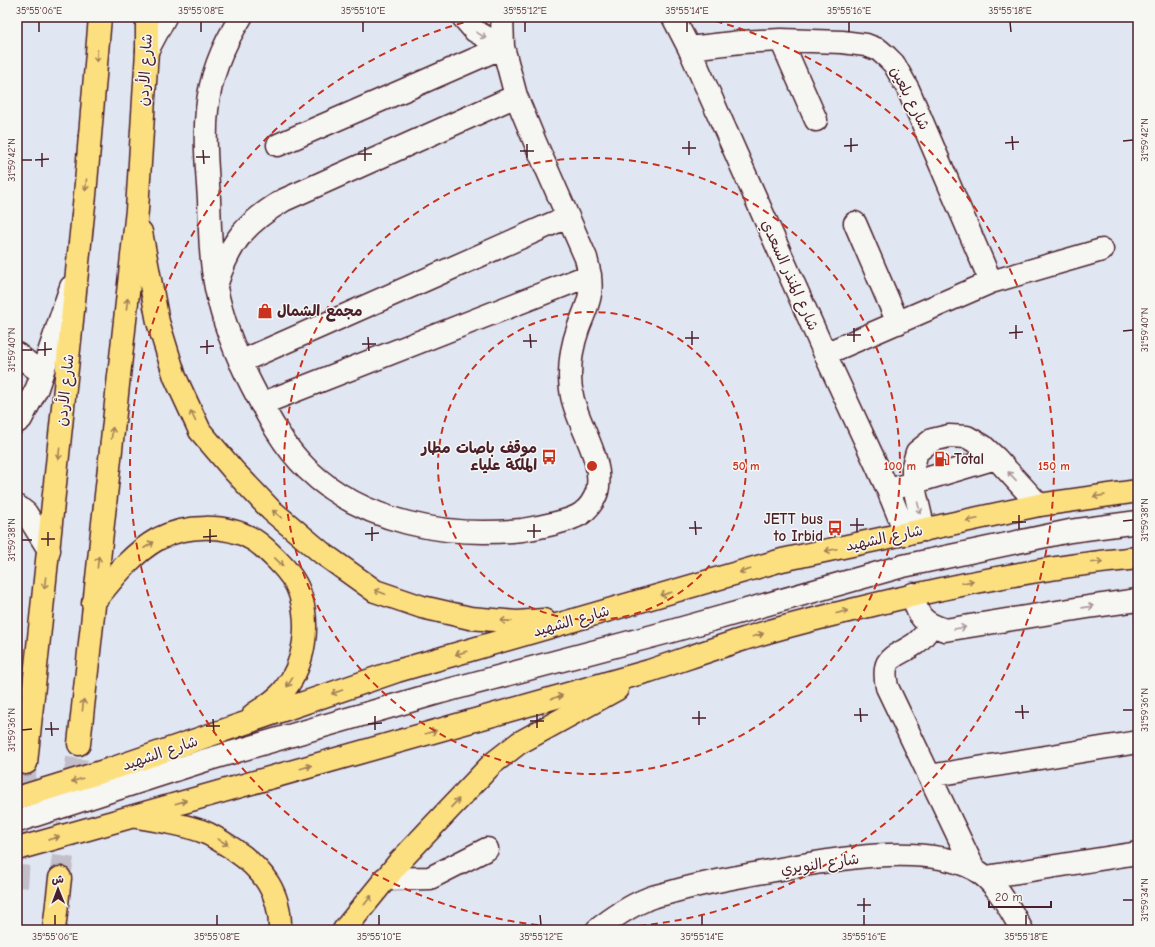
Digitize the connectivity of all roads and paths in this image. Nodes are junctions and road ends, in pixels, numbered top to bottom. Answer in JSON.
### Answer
{"nodes":[{"id":1,"x":100,"y":17,"type":"edge"},
{"id":2,"x":147,"y":17,"type":"edge"},
{"id":3,"x":165,"y":17,"type":"edge"},
{"id":4,"x":241,"y":17,"type":"edge"},
{"id":5,"x":463,"y":17,"type":"edge"},
{"id":6,"x":502,"y":17,"type":"edge"},
{"id":7,"x":673,"y":17,"type":"edge"},
{"id":8,"x":781,"y":40,"type":"junction"},
{"id":9,"x":503,"y":47,"type":"junction"},
{"id":10,"x":689,"y":48,"type":"junction"},
{"id":11,"x":147,"y":51,"type":"junction"},
{"id":12,"x":516,"y":96,"type":"junction"},
{"id":13,"x":816,"y":120,"type":"dead end"},
{"id":14,"x":278,"y":145,"type":"dead end"},
{"id":15,"x":137,"y":210,"type":"junction"},
{"id":16,"x":567,"y":217,"type":"junction"},
{"id":17,"x":855,"y":223,"type":"dead end"},
{"id":18,"x":1102,"y":250,"type":"dead end"},
{"id":19,"x":77,"y":269,"type":"junction"},
{"id":20,"x":590,"y":275,"type":"junction"},
{"id":21,"x":991,"y":282,"type":"junction"},
{"id":22,"x":216,"y":286,"type":"junction"},
{"id":23,"x":898,"y":323,"type":"junction"},
{"id":24,"x":17,"y":354,"type":"edge"},
{"id":25,"x":825,"y":354,"type":"junction"},
{"id":26,"x":240,"y":362,"type":"junction"},
{"id":27,"x":41,"y":373,"type":"junction"},
{"id":28,"x":261,"y":404,"type":"junction"},
{"id":29,"x":17,"y":422,"type":"edge"},
{"id":30,"x":996,"y":458,"type":"junction"},
{"id":31,"x":913,"y":483,"type":"junction"},
{"id":32,"x":888,"y":490,"type":"junction"},
{"id":33,"x":1138,"y":491,"type":"edge"},
{"id":34,"x":1039,"y":505,"type":"junction"},
{"id":35,"x":17,"y":506,"type":"edge"},
{"id":36,"x":1138,"y":522,"type":"edge"},
{"id":37,"x":915,"y":532,"type":"junction"},
{"id":38,"x":1138,"y":534,"type":"edge"},
{"id":39,"x":49,"y":550,"type":"junction"},
{"id":40,"x":1138,"y":558,"type":"edge"},
{"id":41,"x":913,"y":594,"type":"junction"},
{"id":42,"x":1138,"y":600,"type":"edge"},
{"id":43,"x":93,"y":603,"type":"junction"},
{"id":44,"x":614,"y":609,"type":"junction"},
{"id":45,"x":932,"y":625,"type":"junction"},
{"id":46,"x":649,"y":671,"type":"junction"},
{"id":47,"x":193,"y":742,"type":"junction"},
{"id":48,"x":1138,"y":742,"type":"edge"},
{"id":49,"x":79,"y":744,"type":"tunnel mouth"},
{"id":50,"x":26,"y":763,"type":"tunnel mouth"},
{"id":51,"x":929,"y":776,"type":"junction"},
{"id":52,"x":17,"y":798,"type":"edge"},
{"id":53,"x":132,"y":816,"type":"junction"},
{"id":54,"x":17,"y":821,"type":"edge"},
{"id":55,"x":17,"y":832,"type":"edge"},
{"id":56,"x":17,"y":849,"type":"edge"},
{"id":57,"x":487,"y":849,"type":"dead end"},
{"id":58,"x":1138,"y":853,"type":"edge"},
{"id":59,"x":980,"y":873,"type":"junction"},
{"id":60,"x":60,"y":878,"type":"tunnel mouth"},
{"id":61,"x":384,"y":879,"type":"junction"},
{"id":62,"x":54,"y":930,"type":"edge"},
{"id":63,"x":280,"y":930,"type":"edge"},
{"id":64,"x":344,"y":930,"type":"edge"},
{"id":65,"x":597,"y":930,"type":"edge"},
{"id":66,"x":1022,"y":930,"type":"edge"}],
"edges":[{"from":1,"to":19,"type":"highway","name":"شارع الأردن","one_way":true},
{"from":2,"to":11,"type":"highway","name":"شارع الأردن"},
{"from":3,"to":11,"type":"street"},
{"from":4,"to":22,"type":"street"},
{"from":5,"to":9,"type":"street","one_way":true},
{"from":6,"to":9,"type":"street"},
{"from":7,"to":10,"type":"street","name":"شارع المنذر السعدي"},
{"from":8,"to":10,"type":"street","name":"شارع بلعين"},
{"from":8,"to":13,"type":"street"},
{"from":8,"to":21,"type":"street","name":"شارع بلعين"},
{"from":9,"to":12,"type":"street"},
{"from":9,"to":14,"type":"street"},
{"from":10,"to":25,"type":"street","name":"شارع المنذر السعدي"},
{"from":11,"to":15,"type":"highway","name":"شارع الأردن"},
{"from":12,"to":16,"type":"street"},
{"from":12,"to":22,"type":"street"},
{"from":43,"to":15,"type":"highway","name":"شارع الأردن","one_way":true},
{"from":44,"to":15,"type":"highway","one_way":true},
{"from":16,"to":20,"type":"street"},
{"from":16,"to":26,"type":"street"},
{"from":17,"to":23,"type":"street"},
{"from":18,"to":21,"type":"street"},
{"from":19,"to":27,"type":"street"},
{"from":19,"to":39,"type":"highway","name":"شارع الأردن","one_way":true},
{"from":20,"to":28,"type":"street"},
{"from":20,"to":28,"type":"street"},
{"from":21,"to":23,"type":"street"},
{"from":22,"to":26,"type":"street"},
{"from":23,"to":25,"type":"street"},
{"from":24,"to":27,"type":"street"},
{"from":25,"to":32,"type":"street","name":"شارع المنذر السعدي"},
{"from":26,"to":28,"type":"street"},
{"from":27,"to":29,"type":"street"},
{"from":30,"to":31,"type":"street"},
{"from":30,"to":31,"type":"street"},
{"from":34,"to":30,"type":"street","one_way":true},
{"from":31,"to":32,"type":"street"},
{"from":31,"to":37,"type":"street","one_way":true},
{"from":32,"to":37,"type":"street","name":"شارع المنذر السعدي"},
{"from":33,"to":34,"type":"highway","name":"شارع الشهيد","one_way":true},
{"from":34,"to":37,"type":"highway","name":"شارع الشهيد","one_way":true},
{"from":35,"to":39,"type":"street"},
{"from":36,"to":54,"type":"street"},
{"from":37,"to":44,"type":"highway","name":"شارع الشهيد","one_way":true},
{"from":38,"to":55,"type":"street"},
{"from":39,"to":50,"type":"highway","name":"شارع الأردن","one_way":true},
{"from":41,"to":40,"type":"highway","one_way":true},
{"from":41,"to":45,"type":"street"},
{"from":46,"to":41,"type":"highway","one_way":true},
{"from":45,"to":42,"type":"street","one_way":true},
{"from":43,"to":47,"type":"highway","one_way":true},
{"from":49,"to":43,"type":"highway","name":"شارع الأردن","one_way":true},
{"from":44,"to":47,"type":"highway","name":"شارع الشهيد","one_way":true},
{"from":45,"to":51,"type":"street"},
{"from":53,"to":46,"type":"highway","one_way":true},
{"from":61,"to":46,"type":"highway","one_way":true},
{"from":47,"to":52,"type":"highway","name":"شارع الشهيد","one_way":true},
{"from":48,"to":51,"type":"street"},
{"from":51,"to":59,"type":"street"},
{"from":56,"to":53,"type":"highway","one_way":true},
{"from":53,"to":63,"type":"highway","one_way":true},
{"from":57,"to":61,"type":"street"},
{"from":58,"to":59,"type":"street"},
{"from":59,"to":65,"type":"street","name":"شارع النويري"},
{"from":59,"to":66,"type":"street","name":"شارع النويري"},
{"from":60,"to":62,"type":"highway"},
{"from":64,"to":61,"type":"highway","one_way":true}]}
